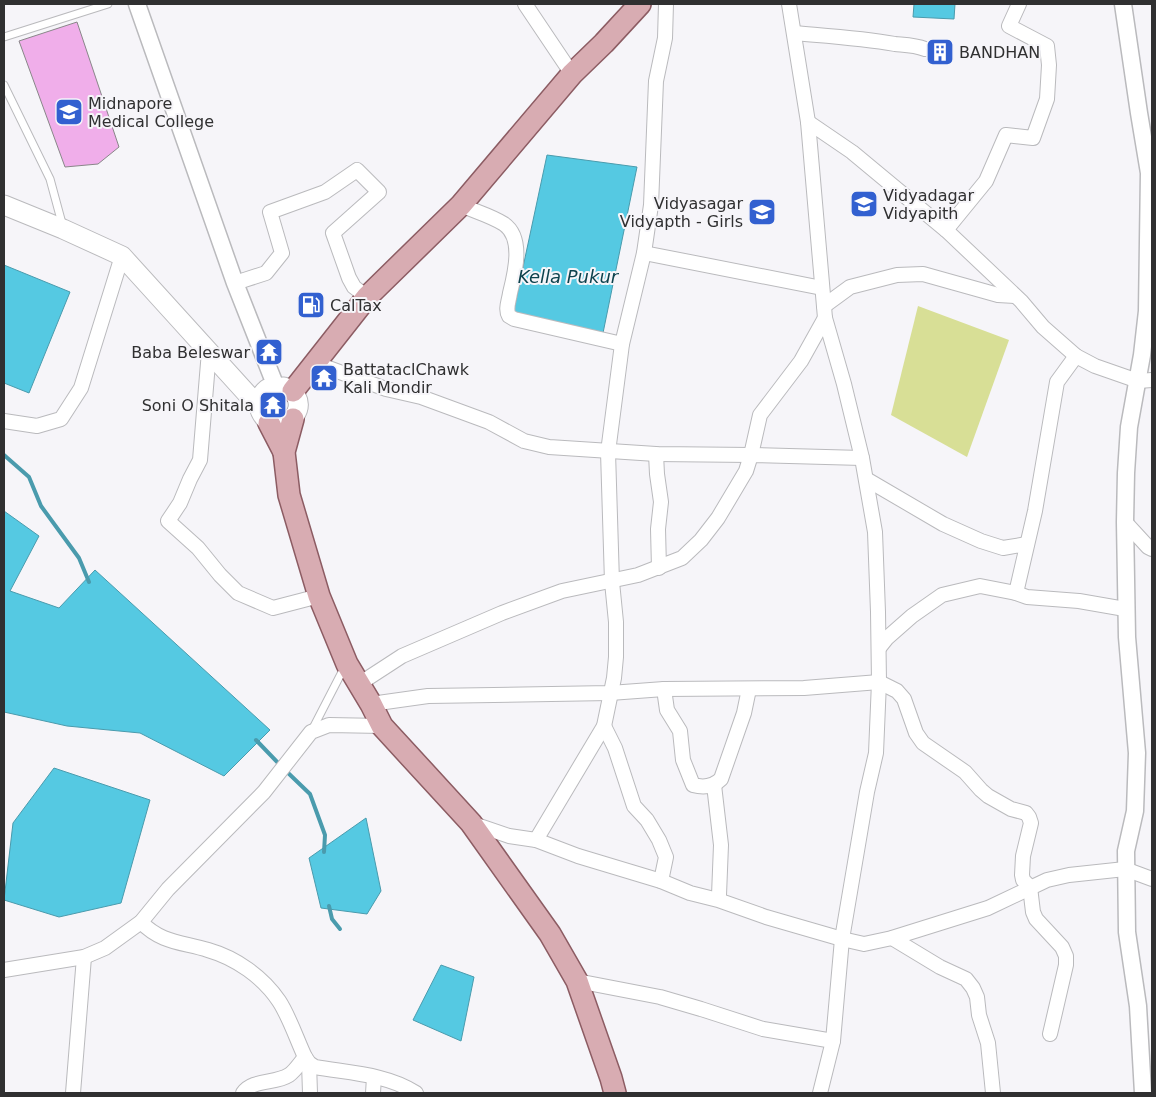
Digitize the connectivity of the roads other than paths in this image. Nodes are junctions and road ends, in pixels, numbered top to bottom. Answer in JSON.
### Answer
{"nodes":[{"id":1,"x":108,"y":4,"type":"edge"},
{"id":2,"x":137,"y":4,"type":"edge"},
{"id":3,"x":525,"y":4,"type":"edge"},
{"id":4,"x":640,"y":4,"type":"edge"},
{"id":5,"x":666,"y":4,"type":"edge"},
{"id":6,"x":790,"y":4,"type":"edge"},
{"id":7,"x":1019,"y":4,"type":"edge"},
{"id":8,"x":1123,"y":4,"type":"edge"},
{"id":9,"x":794,"y":33,"type":"junction"},
{"id":10,"x":4,"y":37,"type":"edge"},
{"id":11,"x":925,"y":49,"type":"dead end"},
{"id":12,"x":572,"y":74,"type":"junction"},
{"id":13,"x":4,"y":85,"type":"edge"},
{"id":14,"x":808,"y":122,"type":"junction"},
{"id":15,"x":4,"y":205,"type":"edge"},
{"id":16,"x":461,"y":205,"type":"junction"},
{"id":17,"x":63,"y":230,"type":"junction"},
{"id":18,"x":946,"y":230,"type":"junction"},
{"id":19,"x":644,"y":253,"type":"junction"},
{"id":20,"x":122,"y":256,"type":"junction"},
{"id":21,"x":235,"y":283,"type":"junction"},
{"id":22,"x":822,"y":288,"type":"junction"},
{"id":23,"x":1015,"y":296,"type":"junction"},
{"id":24,"x":367,"y":297,"type":"junction"},
{"id":25,"x":1149,"y":301,"type":"edge"},
{"id":26,"x":824,"y":312,"type":"junction"},
{"id":27,"x":622,"y":344,"type":"junction"},
{"id":28,"x":209,"y":351,"type":"junction"},
{"id":29,"x":1076,"y":356,"type":"junction"},
{"id":30,"x":315,"y":363,"type":"junction"},
{"id":31,"x":231,"y":378,"type":"junction"},
{"id":32,"x":1145,"y":381,"type":"edge"},
{"id":33,"x":279,"y":389,"type":"junction"},
{"id":34,"x":264,"y":415,"type":"junction"},
{"id":35,"x":292,"y":419,"type":"junction"},
{"id":36,"x":4,"y":421,"type":"edge"},
{"id":37,"x":284,"y":452,"type":"junction"},
{"id":38,"x":608,"y":452,"type":"junction"},
{"id":39,"x":656,"y":454,"type":"junction"},
{"id":40,"x":751,"y":456,"type":"junction"},
{"id":41,"x":862,"y":458,"type":"junction"},
{"id":42,"x":866,"y":479,"type":"junction"},
{"id":43,"x":1125,"y":522,"type":"junction"},
{"id":44,"x":1026,"y":544,"type":"junction"},
{"id":45,"x":1152,"y":549,"type":"edge"},
{"id":46,"x":659,"y":568,"type":"junction"},
{"id":47,"x":612,"y":582,"type":"junction"},
{"id":48,"x":1016,"y":593,"type":"junction"},
{"id":49,"x":319,"y":596,"type":"junction"},
{"id":50,"x":1125,"y":609,"type":"junction"},
{"id":51,"x":878,"y":648,"type":"junction"},
{"id":52,"x":346,"y":664,"type":"junction"},
{"id":53,"x":879,"y":682,"type":"junction"},
{"id":54,"x":359,"y":684,"type":"junction"},
{"id":55,"x":664,"y":689,"type":"junction"},
{"id":56,"x":749,"y":689,"type":"junction"},
{"id":57,"x":610,"y":693,"type":"junction"},
{"id":58,"x":371,"y":704,"type":"junction"},
{"id":59,"x":382,"y":726,"type":"junction"},
{"id":60,"x":604,"y":726,"type":"junction"},
{"id":61,"x":311,"y":732,"type":"junction"},
{"id":62,"x":714,"y":786,"type":"junction"},
{"id":63,"x":471,"y":823,"type":"junction"},
{"id":64,"x":536,"y":840,"type":"junction"},
{"id":65,"x":1125,"y":869,"type":"junction"},
{"id":66,"x":1152,"y":879,"type":"edge"},
{"id":67,"x":661,"y":881,"type":"junction"},
{"id":68,"x":1030,"y":887,"type":"junction"},
{"id":69,"x":719,"y":894,"type":"dead end"},
{"id":70,"x":142,"y":922,"type":"junction"},
{"id":71,"x":892,"y":938,"type":"junction"},
{"id":72,"x":842,"y":939,"type":"junction"},
{"id":73,"x":84,"y":957,"type":"junction"},
{"id":74,"x":4,"y":970,"type":"edge"},
{"id":75,"x":577,"y":980,"type":"junction"},
{"id":76,"x":1050,"y":1034,"type":"dead end"},
{"id":77,"x":833,"y":1041,"type":"junction"},
{"id":78,"x":307,"y":1060,"type":"junction"},
{"id":79,"x":1147,"y":1061,"type":"edge"},
{"id":80,"x":374,"y":1076,"type":"junction"},
{"id":81,"x":73,"y":1093,"type":"edge"},
{"id":82,"x":243,"y":1093,"type":"edge"},
{"id":83,"x":310,"y":1093,"type":"edge"},
{"id":84,"x":373,"y":1093,"type":"edge"},
{"id":85,"x":416,"y":1093,"type":"edge"},
{"id":86,"x":615,"y":1093,"type":"edge"},
{"id":87,"x":820,"y":1093,"type":"edge"},
{"id":88,"x":993,"y":1093,"type":"edge"},
{"id":89,"x":1143,"y":1093,"type":"edge"}],
"edges":[{"from":1,"to":10,"type":"lane"},
{"from":2,"to":21,"type":"street"},
{"from":3,"to":12,"type":"street"},
{"from":4,"to":12,"type":"main road"},
{"from":5,"to":19,"type":"street"},
{"from":6,"to":9,"type":"street"},
{"from":7,"to":18,"type":"street"},
{"from":8,"to":25,"type":"street"},
{"from":9,"to":11,"type":"street"},
{"from":9,"to":14,"type":"street"},
{"from":12,"to":16,"type":"main road"},
{"from":13,"to":17,"type":"lane"},
{"from":14,"to":18,"type":"street"},
{"from":14,"to":22,"type":"street"},
{"from":15,"to":17,"type":"main road"},
{"from":16,"to":24,"type":"main road"},
{"from":16,"to":27,"type":"street"},
{"from":17,"to":20,"type":"main road"},
{"from":18,"to":23,"type":"street"},
{"from":19,"to":22,"type":"street"},
{"from":19,"to":27,"type":"street"},
{"from":20,"to":28,"type":"main road"},
{"from":20,"to":36,"type":"street"},
{"from":21,"to":24,"type":"street"},
{"from":21,"to":33,"type":"street"},
{"from":22,"to":26,"type":"street"},
{"from":23,"to":26,"type":"street"},
{"from":23,"to":29,"type":"street"},
{"from":24,"to":30,"type":"main road"},
{"from":25,"to":32,"type":"street"},
{"from":26,"to":40,"type":"street"},
{"from":26,"to":41,"type":"street"},
{"from":27,"to":38,"type":"street"},
{"from":28,"to":31,"type":"main road"},
{"from":28,"to":49,"type":"street"},
{"from":29,"to":32,"type":"street"},
{"from":29,"to":44,"type":"street"},
{"from":30,"to":33,"type":"main road"},
{"from":30,"to":38,"type":"street"},
{"from":31,"to":33,"type":"main road"},
{"from":31,"to":34,"type":"main road"},
{"from":32,"to":43,"type":"street"},
{"from":33,"to":34,"type":"main road"},
{"from":33,"to":35,"type":"main road"},
{"from":34,"to":35,"type":"main road"},
{"from":34,"to":37,"type":"main road"},
{"from":35,"to":37,"type":"main road"},
{"from":37,"to":49,"type":"main road"},
{"from":38,"to":39,"type":"street"},
{"from":38,"to":47,"type":"street"},
{"from":39,"to":40,"type":"street"},
{"from":39,"to":46,"type":"street"},
{"from":40,"to":41,"type":"street"},
{"from":40,"to":46,"type":"street"},
{"from":41,"to":42,"type":"street"},
{"from":42,"to":44,"type":"street"},
{"from":42,"to":51,"type":"street"},
{"from":43,"to":45,"type":"street"},
{"from":43,"to":50,"type":"street"},
{"from":44,"to":48,"type":"street"},
{"from":46,"to":47,"type":"street"},
{"from":47,"to":54,"type":"street"},
{"from":47,"to":57,"type":"street"},
{"from":48,"to":50,"type":"street"},
{"from":48,"to":51,"type":"street"},
{"from":49,"to":52,"type":"main road"},
{"from":50,"to":65,"type":"street"},
{"from":51,"to":53,"type":"street"},
{"from":52,"to":54,"type":"main road"},
{"from":52,"to":61,"type":"lane"},
{"from":53,"to":56,"type":"street"},
{"from":53,"to":68,"type":"street"},
{"from":53,"to":72,"type":"street"},
{"from":54,"to":58,"type":"main road"},
{"from":55,"to":56,"type":"street"},
{"from":55,"to":57,"type":"street"},
{"from":55,"to":62,"type":"street"},
{"from":56,"to":62,"type":"street"},
{"from":57,"to":58,"type":"street"},
{"from":57,"to":60,"type":"street"},
{"from":58,"to":59,"type":"main road"},
{"from":59,"to":61,"type":"street"},
{"from":59,"to":63,"type":"main road"},
{"from":60,"to":64,"type":"street"},
{"from":60,"to":67,"type":"street"},
{"from":61,"to":70,"type":"street"},
{"from":62,"to":69,"type":"street"},
{"from":63,"to":64,"type":"street"},
{"from":63,"to":75,"type":"main road"},
{"from":64,"to":67,"type":"street"},
{"from":65,"to":66,"type":"street"},
{"from":65,"to":68,"type":"street"},
{"from":65,"to":79,"type":"street"},
{"from":67,"to":72,"type":"street"},
{"from":68,"to":71,"type":"street"},
{"from":68,"to":76,"type":"street"},
{"from":70,"to":73,"type":"street"},
{"from":70,"to":78,"type":"street"},
{"from":71,"to":72,"type":"street"},
{"from":71,"to":88,"type":"street"},
{"from":72,"to":77,"type":"street"},
{"from":73,"to":74,"type":"street"},
{"from":73,"to":81,"type":"street"},
{"from":75,"to":77,"type":"street"},
{"from":75,"to":86,"type":"main road"},
{"from":77,"to":87,"type":"street"},
{"from":78,"to":80,"type":"street"},
{"from":78,"to":82,"type":"street"},
{"from":78,"to":83,"type":"street"},
{"from":79,"to":89,"type":"street"},
{"from":80,"to":84,"type":"street"},
{"from":80,"to":85,"type":"street"}]}
